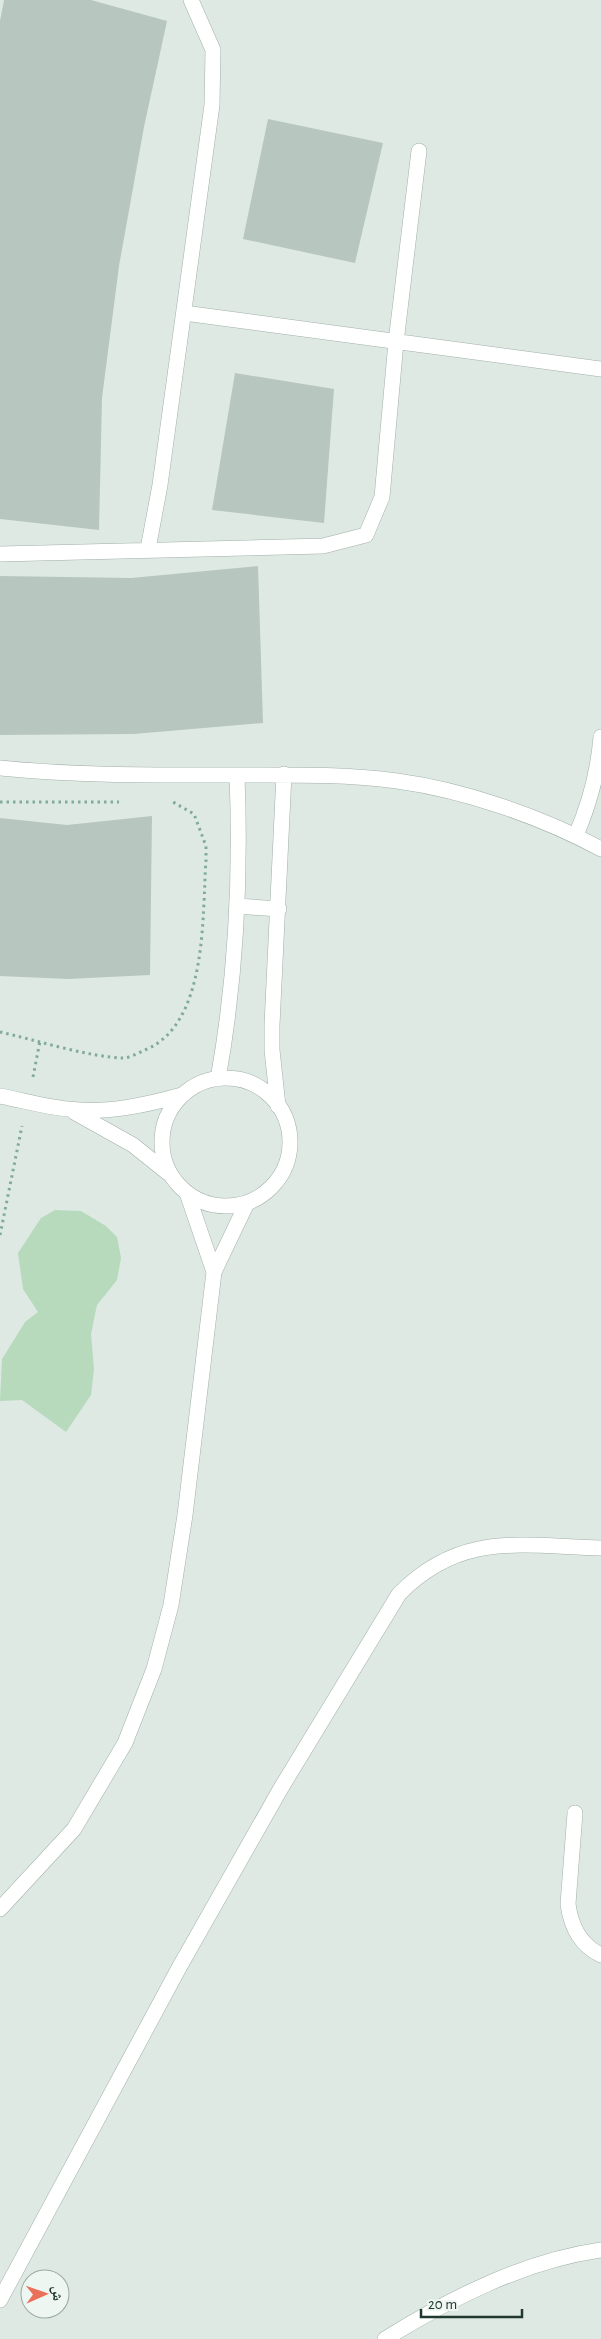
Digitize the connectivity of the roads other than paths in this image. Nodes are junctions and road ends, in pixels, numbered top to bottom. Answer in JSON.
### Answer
{"nodes":[{"id":1,"x":191,"y":0,"type":"edge"},
{"id":2,"x":419,"y":151,"type":"dead end"},
{"id":3,"x":184,"y":313,"type":"junction"},
{"id":4,"x":396,"y":342,"type":"junction"},
{"id":5,"x":601,"y":369,"type":"edge"},
{"id":6,"x":148,"y":549,"type":"junction"},
{"id":7,"x":0,"y":554,"type":"edge"},
{"id":8,"x":601,"y":737,"type":"edge"},
{"id":9,"x":0,"y":768,"type":"edge"},
{"id":10,"x":284,"y":774,"type":"junction"},
{"id":11,"x":237,"y":775,"type":"junction"},
{"id":12,"x":576,"y":835,"type":"junction"},
{"id":13,"x":601,"y":849,"type":"edge"},
{"id":14,"x":237,"y":906,"type":"junction"},
{"id":15,"x":279,"y":909,"type":"junction"},
{"id":16,"x":218,"y":1079,"type":"junction"},
{"id":17,"x":182,"y":1095,"type":"junction"},
{"id":18,"x":0,"y":1096,"type":"edge"},
{"id":19,"x":278,"y":1106,"type":"junction"},
{"id":20,"x":68,"y":1110,"type":"junction"},
{"id":21,"x":171,"y":1175,"type":"junction"},
{"id":22,"x":187,"y":1193,"type":"junction"},
{"id":23,"x":247,"y":1203,"type":"junction"},
{"id":24,"x":214,"y":1272,"type":"junction"},
{"id":25,"x":601,"y":1548,"type":"edge"},
{"id":26,"x":575,"y":1813,"type":"dead end"},
{"id":27,"x":0,"y":1908,"type":"edge"},
{"id":28,"x":601,"y":1955,"type":"edge"},
{"id":29,"x":601,"y":2250,"type":"edge"},
{"id":30,"x":0,"y":2300,"type":"edge"},
{"id":31,"x":386,"y":2339,"type":"edge"}],
"edges":[{"from":1,"to":3,"type":"street"},
{"from":2,"to":4,"type":"street"},
{"from":3,"to":4,"type":"street"},
{"from":3,"to":6,"type":"street"},
{"from":4,"to":5,"type":"street"},
{"from":4,"to":6,"type":"street"},
{"from":6,"to":7,"type":"street"},
{"from":8,"to":12,"type":"street"},
{"from":9,"to":11,"type":"street"},
{"from":10,"to":11,"type":"street"},
{"from":10,"to":12,"type":"street"},
{"from":10,"to":15,"type":"street"},
{"from":11,"to":14,"type":"street"},
{"from":12,"to":13,"type":"street"},
{"from":14,"to":15,"type":"street"},
{"from":14,"to":16,"type":"street"},
{"from":15,"to":19,"type":"street"},
{"from":16,"to":17,"type":"street"},
{"from":16,"to":19,"type":"street"},
{"from":17,"to":20,"type":"street"},
{"from":17,"to":21,"type":"street"},
{"from":18,"to":20,"type":"street"},
{"from":19,"to":23,"type":"street"},
{"from":20,"to":21,"type":"street"},
{"from":21,"to":22,"type":"street"},
{"from":22,"to":23,"type":"street"},
{"from":22,"to":24,"type":"street"},
{"from":23,"to":24,"type":"street"},
{"from":24,"to":27,"type":"street"},
{"from":25,"to":30,"type":"street"},
{"from":26,"to":28,"type":"street"},
{"from":29,"to":31,"type":"street"}]}
